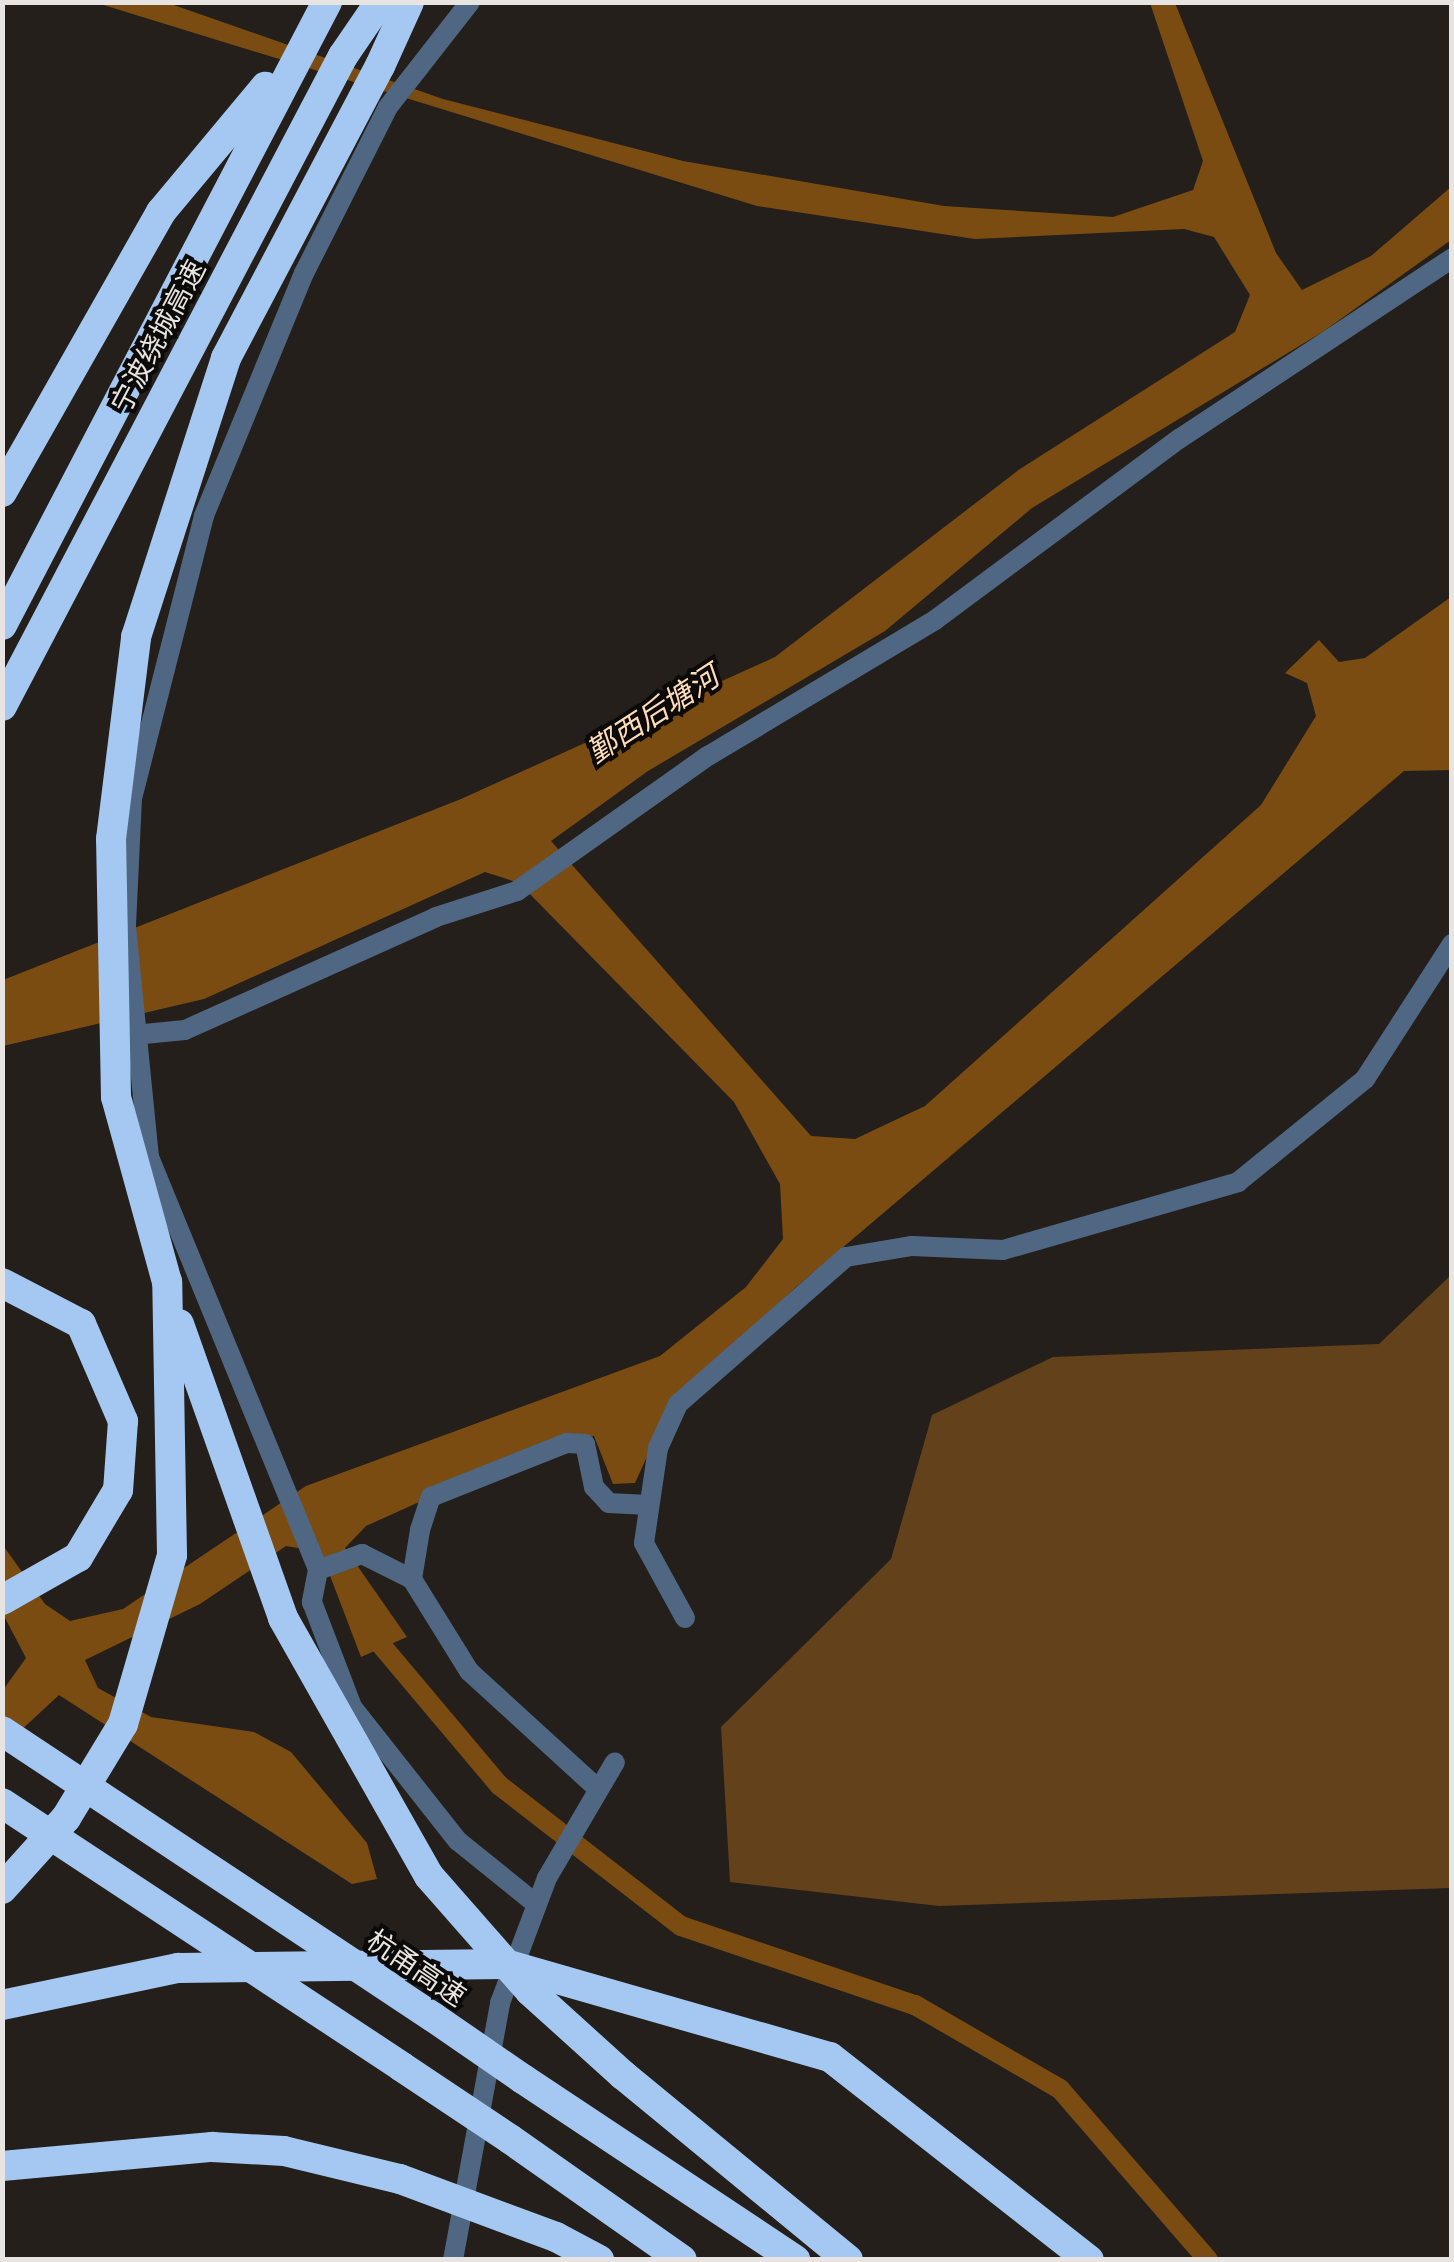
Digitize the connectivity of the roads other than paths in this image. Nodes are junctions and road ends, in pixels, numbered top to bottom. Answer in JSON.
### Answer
{"nodes":[{"id":1,"x":327,"y":2,"type":"edge"},
{"id":2,"x":380,"y":2,"type":"edge"},
{"id":3,"x":409,"y":2,"type":"edge"},
{"id":4,"x":470,"y":2,"type":"edge"},
{"id":5,"x":302,"y":42,"type":"junction"},
{"id":6,"x":392,"y":73,"type":"junction"},
{"id":7,"x":1452,"y":258,"type":"edge"},
{"id":8,"x":2,"y":492,"type":"edge"},
{"id":9,"x":2,"y":625,"type":"edge"},
{"id":10,"x":2,"y":706,"type":"edge"},
{"id":11,"x":1452,"y":944,"type":"edge"},
{"id":12,"x":134,"y":1035,"type":"junction"},
{"id":13,"x":167,"y":1282,"type":"junction"},
{"id":14,"x":2,"y":1283,"type":"edge"},
{"id":15,"x":648,"y":1506,"type":"junction"},
{"id":16,"x":314,"y":1562,"type":"junction"},
{"id":17,"x":412,"y":1579,"type":"junction"},
{"id":18,"x":2,"y":1600,"type":"edge"},
{"id":19,"x":685,"y":1618,"type":"dead end"},
{"id":20,"x":2,"y":1730,"type":"edge"},
{"id":21,"x":615,"y":1762,"type":"dead end"},
{"id":22,"x":593,"y":1795,"type":"junction"},
{"id":23,"x":2,"y":1803,"type":"edge"},
{"id":24,"x":2,"y":1889,"type":"edge"},
{"id":25,"x":536,"y":1904,"type":"junction"},
{"id":26,"x":2,"y":2005,"type":"edge"},
{"id":27,"x":2,"y":2166,"type":"edge"},
{"id":28,"x":452,"y":2260,"type":"edge"},
{"id":29,"x":599,"y":2260,"type":"edge"},
{"id":30,"x":682,"y":2260,"type":"edge"},
{"id":31,"x":795,"y":2260,"type":"edge"},
{"id":32,"x":848,"y":2260,"type":"edge"},
{"id":33,"x":1089,"y":2260,"type":"edge"}],
"edges":[{"from":1,"to":5,"type":"highway","name":"宁波绕城高速"},
{"from":2,"to":10,"type":"highway","name":"宁波绕城高速"},
{"from":3,"to":6,"type":"highway"},
{"from":4,"to":6,"type":"street"},
{"from":5,"to":8,"type":"highway"},
{"from":5,"to":9,"type":"highway","name":"宁波绕城高速"},
{"from":6,"to":12,"type":"street"},
{"from":6,"to":13,"type":"highway","bridge":true},
{"from":7,"to":12,"type":"street"},
{"from":11,"to":15,"type":"street"},
{"from":12,"to":16,"type":"street"},
{"from":13,"to":24,"type":"highway","bridge":true},
{"from":13,"to":32,"type":"highway","bridge":true},
{"from":14,"to":18,"type":"highway"},
{"from":15,"to":17,"type":"street"},
{"from":15,"to":19,"type":"street"},
{"from":16,"to":17,"type":"street"},
{"from":16,"to":25,"type":"street"},
{"from":17,"to":22,"type":"street"},
{"from":20,"to":31,"type":"highway","name":"杭甬高速","bridge":true},
{"from":21,"to":22,"type":"street"},
{"from":22,"to":25,"type":"street"},
{"from":23,"to":30,"type":"highway","bridge":true},
{"from":25,"to":28,"type":"street"},
{"from":26,"to":33,"type":"highway","bridge":true},
{"from":27,"to":29,"type":"highway","bridge":true}]}
